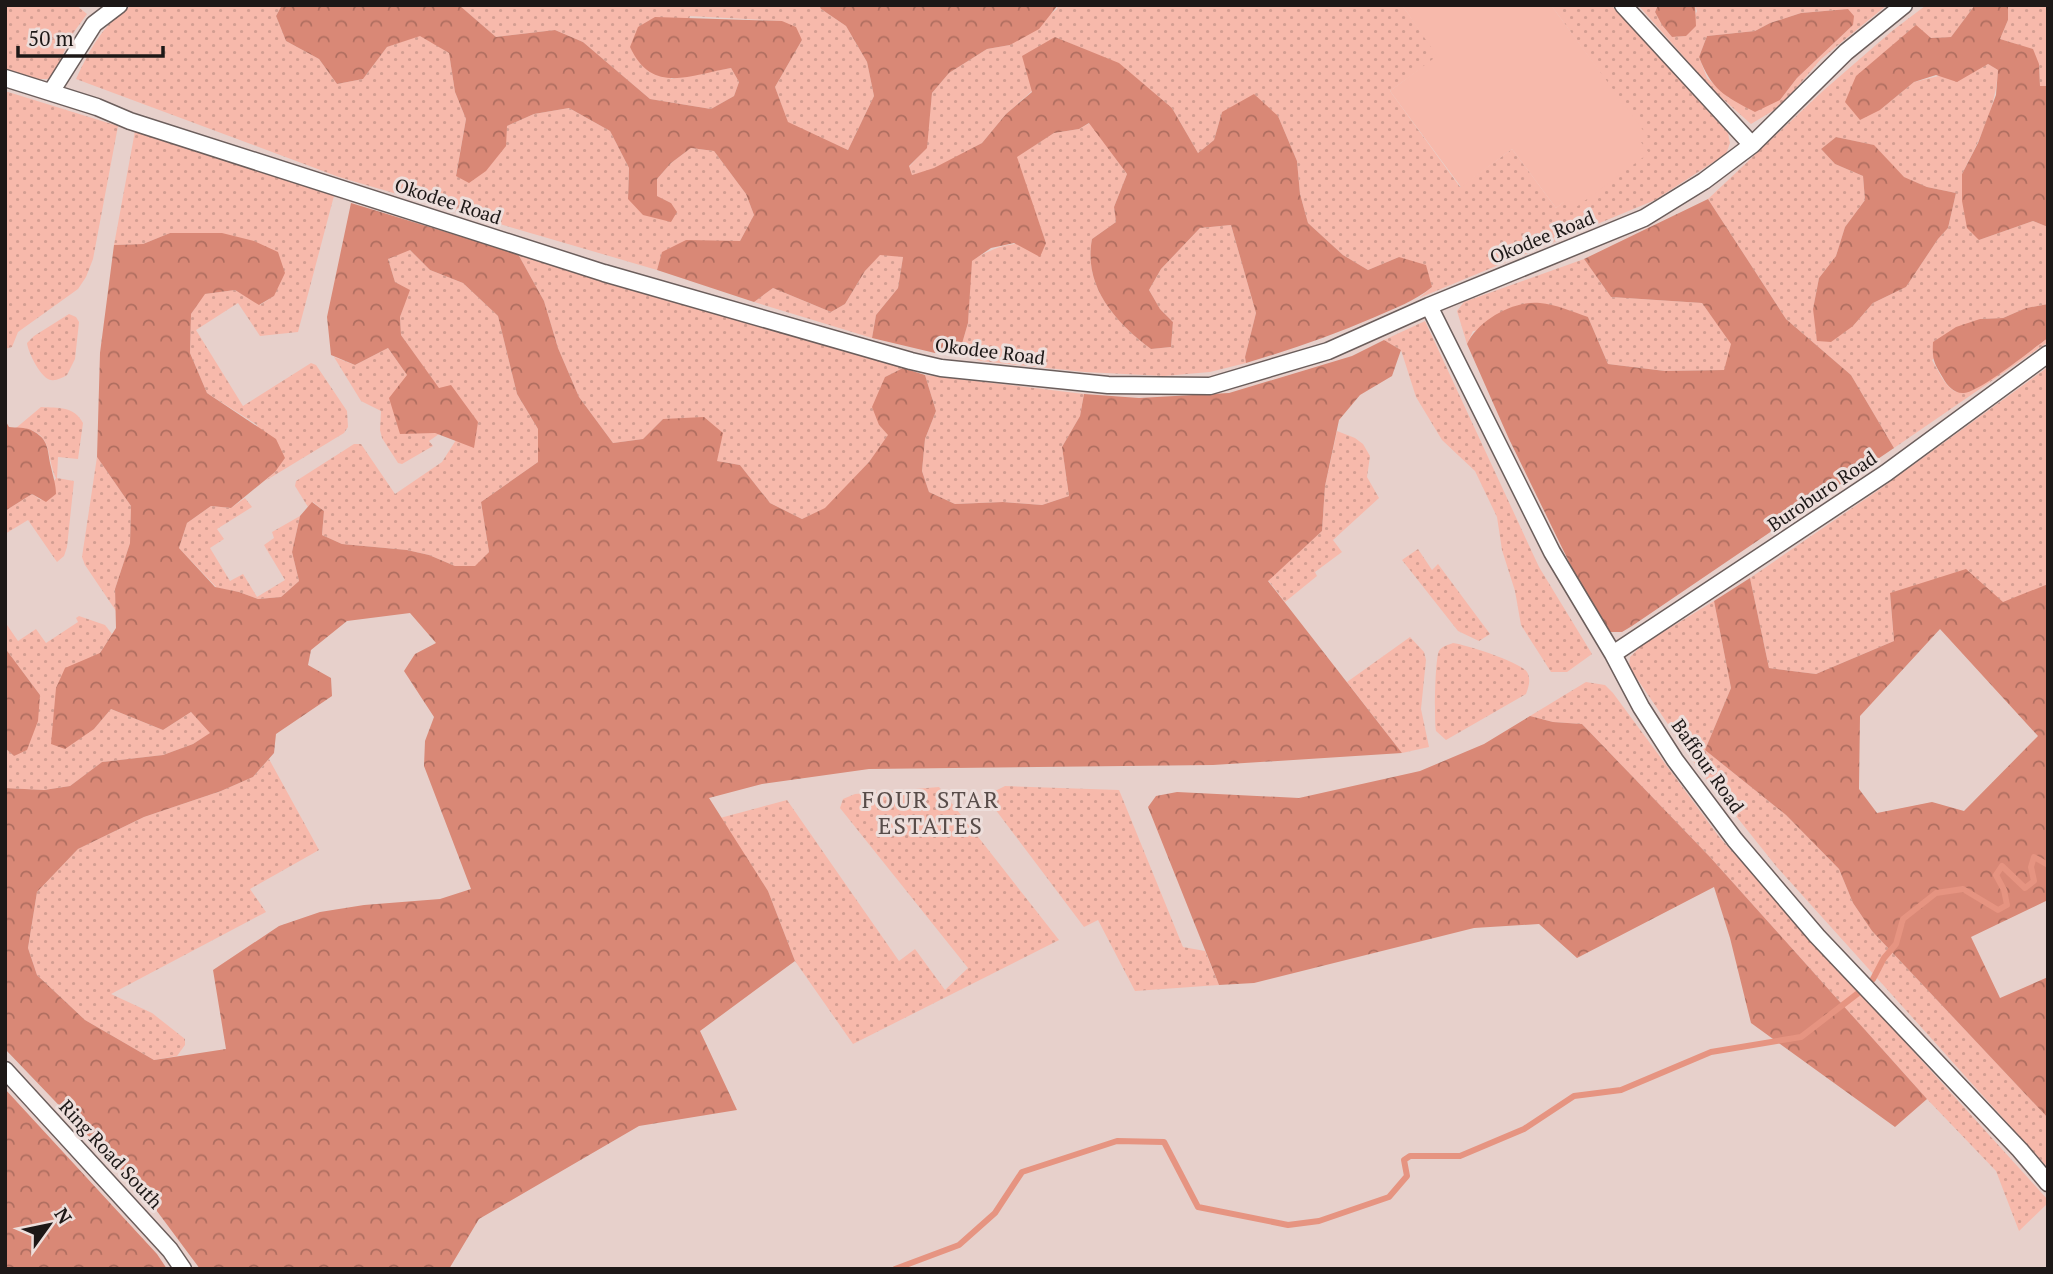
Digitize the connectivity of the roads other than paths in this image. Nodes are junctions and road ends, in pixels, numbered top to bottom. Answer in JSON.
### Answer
{"nodes":[{"id":1,"x":119,"y":5,"type":"edge"},
{"id":2,"x":1623,"y":5,"type":"edge"},
{"id":3,"x":1904,"y":5,"type":"edge"},
{"id":4,"x":5,"y":78,"type":"edge"},
{"id":5,"x":51,"y":92,"type":"junction"},
{"id":6,"x":1752,"y":145,"type":"junction"},
{"id":7,"x":1429,"y":306,"type":"junction"},
{"id":8,"x":2048,"y":354,"type":"edge"},
{"id":9,"x":1613,"y":654,"type":"junction"},
{"id":10,"x":5,"y":1069,"type":"edge"},
{"id":11,"x":2048,"y":1183,"type":"edge"},
{"id":12,"x":183,"y":1269,"type":"edge"}],
"edges":[{"from":1,"to":5,"type":"street"},
{"from":2,"to":6,"type":"street"},
{"from":3,"to":6,"type":"street","name":"Okodee Road"},
{"from":4,"to":5,"type":"street","name":"Okodee Road"},
{"from":5,"to":7,"type":"street","name":"Okodee Road"},
{"from":6,"to":7,"type":"street","name":"Okodee Road"},
{"from":7,"to":9,"type":"street","name":"Baffour Road"},
{"from":8,"to":9,"type":"street","name":"Buroburo Road"},
{"from":9,"to":11,"type":"street","name":"Baffour Road"},
{"from":10,"to":12,"type":"street","name":"Ring Road South"}]}
